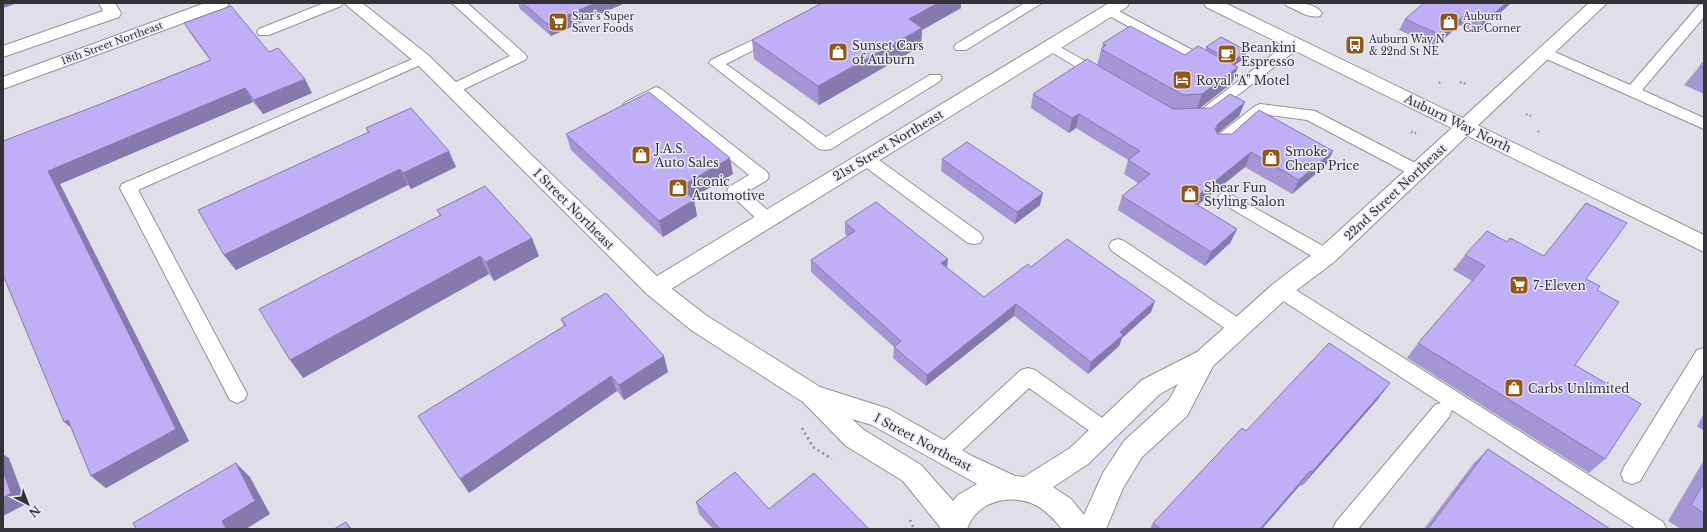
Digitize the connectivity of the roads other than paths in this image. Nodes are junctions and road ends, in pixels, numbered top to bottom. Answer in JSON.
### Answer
{"nodes":[{"id":1,"x":107,"y":3,"type":"edge"},
{"id":2,"x":221,"y":3,"type":"edge"},
{"id":3,"x":336,"y":3,"type":"edge"},
{"id":4,"x":352,"y":3,"type":"edge"},
{"id":5,"x":458,"y":3,"type":"edge"},
{"id":6,"x":1035,"y":3,"type":"edge"},
{"id":7,"x":1212,"y":3,"type":"edge"},
{"id":8,"x":1292,"y":3,"type":"edge"},
{"id":9,"x":1599,"y":3,"type":"edge"},
{"id":10,"x":1115,"y":7,"type":"edge"},
{"id":11,"x":1704,"y":8,"type":"edge"},
{"id":12,"x":1315,"y":13,"type":"dead end"},
{"id":13,"x":785,"y":28,"type":"edge"},
{"id":14,"x":264,"y":32,"type":"dead end"},
{"id":15,"x":1295,"y":44,"type":"junction"},
{"id":16,"x":1051,"y":46,"type":"junction"},
{"id":17,"x":961,"y":47,"type":"dead end"},
{"id":18,"x":3,"y":52,"type":"edge"},
{"id":19,"x":1545,"y":53,"type":"junction"},
{"id":20,"x":422,"y":59,"type":"junction"},
{"id":21,"x":935,"y":78,"type":"dead end"},
{"id":22,"x":1112,"y":82,"type":"edge"},
{"id":23,"x":1244,"y":82,"type":"junction"},
{"id":24,"x":3,"y":83,"type":"edge"},
{"id":25,"x":453,"y":89,"type":"junction"},
{"id":26,"x":1632,"y":92,"type":"junction"},
{"id":27,"x":616,"y":113,"type":"edge"},
{"id":28,"x":1201,"y":118,"type":"edge"},
{"id":29,"x":1704,"y":124,"type":"edge"},
{"id":30,"x":1466,"y":127,"type":"junction"},
{"id":31,"x":1219,"y":143,"type":"edge"},
{"id":32,"x":866,"y":159,"type":"junction"},
{"id":33,"x":1417,"y":171,"type":"junction"},
{"id":34,"x":1226,"y":198,"type":"dead end"},
{"id":35,"x":768,"y":219,"type":"junction"},
{"id":36,"x":974,"y":238,"type":"dead end"},
{"id":37,"x":1704,"y":244,"type":"edge"},
{"id":38,"x":1118,"y":246,"type":"dead end"},
{"id":39,"x":1326,"y":256,"type":"junction"},
{"id":40,"x":654,"y":288,"type":"junction"},
{"id":41,"x":1281,"y":290,"type":"junction"},
{"id":42,"x":1239,"y":328,"type":"junction"},
{"id":43,"x":1704,"y":356,"type":"edge"},
{"id":44,"x":1205,"y":359,"type":"junction"},
{"id":45,"x":237,"y":394,"type":"dead end"},
{"id":46,"x":812,"y":395,"type":"junction"},
{"id":47,"x":1442,"y":411,"type":"dead end"},
{"id":48,"x":1105,"y":431,"type":"junction"},
{"id":49,"x":944,"y":454,"type":"junction"},
{"id":50,"x":1632,"y":474,"type":"dead end"},
{"id":51,"x":1019,"y":488,"type":"junction"},
{"id":52,"x":954,"y":526,"type":"edge"},
{"id":53,"x":1078,"y":529,"type":"edge"},
{"id":54,"x":1092,"y":529,"type":"edge"},
{"id":55,"x":1344,"y":529,"type":"edge"},
{"id":56,"x":1655,"y":529,"type":"edge"}],
"edges":[{"from":1,"to":18,"type":"street"},
{"from":2,"to":24,"type":"street","name":"18th Street Northeast"},
{"from":3,"to":14,"type":"lane"},
{"from":4,"to":20,"type":"street","name":"I Street Northeast"},
{"from":5,"to":25,"type":"lane"},
{"from":6,"to":17,"type":"lane"},
{"from":7,"to":15,"type":"street","name":"Auburn Way North"},
{"from":8,"to":12,"type":"lane"},
{"from":9,"to":19,"type":"street","name":"22nd Street Northeast"},
{"from":10,"to":16,"type":"street","name":"21st Street Northeast"},
{"from":10,"to":23,"type":"lane"},
{"from":11,"to":26,"type":"lane"},
{"from":13,"to":21,"type":"lane"},
{"from":15,"to":23,"type":"lane"},
{"from":15,"to":30,"type":"street","name":"Auburn Way North"},
{"from":16,"to":22,"type":"lane"},
{"from":16,"to":32,"type":"street","name":"21st Street Northeast"},
{"from":19,"to":26,"type":"lane"},
{"from":19,"to":30,"type":"street","name":"22nd Street Northeast"},
{"from":20,"to":25,"type":"street","name":"I Street Northeast"},
{"from":20,"to":45,"type":"lane"},
{"from":23,"to":28,"type":"lane"},
{"from":25,"to":40,"type":"street","name":"I Street Northeast"},
{"from":26,"to":29,"type":"lane"},
{"from":27,"to":35,"type":"lane"},
{"from":30,"to":33,"type":"street","name":"22nd Street Northeast"},
{"from":30,"to":37,"type":"street","name":"Auburn Way North"},
{"from":31,"to":33,"type":"lane"},
{"from":32,"to":35,"type":"street","name":"21st Street Northeast"},
{"from":32,"to":36,"type":"lane"},
{"from":33,"to":39,"type":"street","name":"22nd Street Northeast"},
{"from":34,"to":39,"type":"lane"},
{"from":35,"to":40,"type":"street","name":"21st Street Northeast"},
{"from":38,"to":42,"type":"lane"},
{"from":39,"to":41,"type":"street","name":"22nd Street Northeast"},
{"from":40,"to":46,"type":"street","name":"I Street Northeast"},
{"from":41,"to":42,"type":"street","name":"22nd Street Northeast"},
{"from":41,"to":56,"type":"lane"},
{"from":42,"to":44,"type":"street","name":"22nd Street Northeast"},
{"from":43,"to":50,"type":"lane"},
{"from":44,"to":48,"type":"street","name":"22nd Street Northeast"},
{"from":44,"to":54,"type":"street","name":"22nd Street Northeast"},
{"from":46,"to":49,"type":"street","name":"I Street Northeast"},
{"from":46,"to":52,"type":"street","name":"I Street Northeast"},
{"from":47,"to":55,"type":"lane"},
{"from":48,"to":49,"type":"lane"},
{"from":48,"to":51,"type":"street","name":"22nd Street Northeast"},
{"from":49,"to":51,"type":"street","name":"I Street Northeast"},
{"from":51,"to":52,"type":"street","name":"I Street Northeast"},
{"from":51,"to":53,"type":"street","name":"I Street Northeast"}]}
